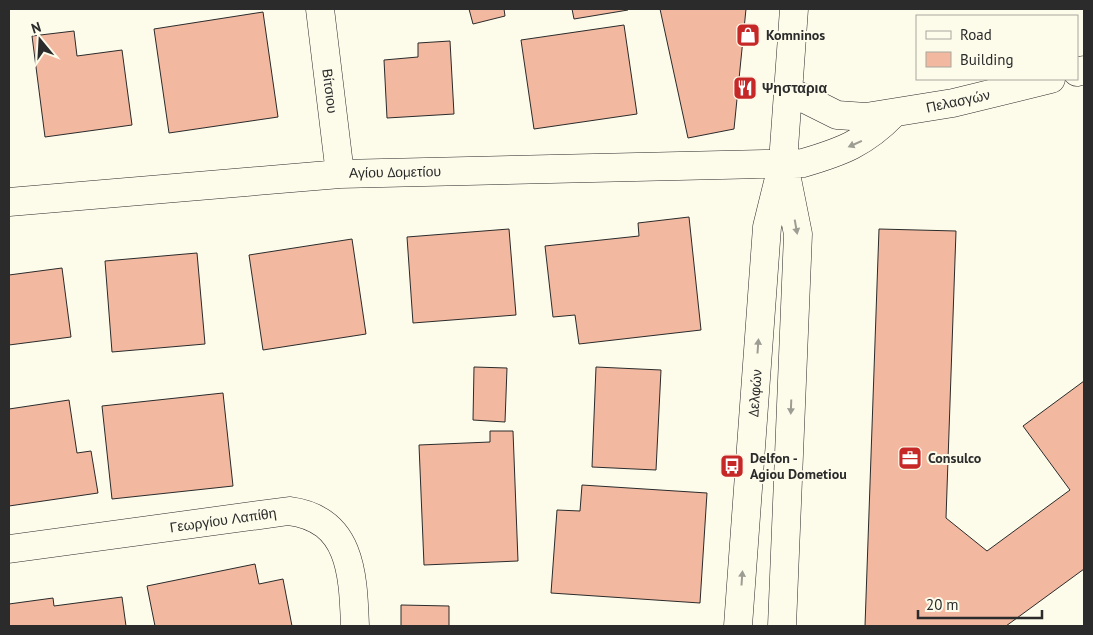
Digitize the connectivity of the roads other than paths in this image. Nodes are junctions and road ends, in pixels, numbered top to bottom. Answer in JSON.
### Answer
{"nodes":[{"id":1,"x":320,"y":9,"type":"edge"},
{"id":2,"x":794,"y":9,"type":"edge"},
{"id":3,"x":1047,"y":80,"type":"edge"},
{"id":4,"x":787,"y":90,"type":"junction"},
{"id":5,"x":893,"y":114,"type":"junction"},
{"id":6,"x":783,"y":162,"type":"junction"},
{"id":7,"x":340,"y":174,"type":"junction"},
{"id":8,"x":9,"y":202,"type":"edge"},
{"id":9,"x":9,"y":549,"type":"edge"},
{"id":10,"x":355,"y":626,"type":"edge"},
{"id":11,"x":738,"y":626,"type":"edge"},
{"id":12,"x":782,"y":626,"type":"edge"}],
"edges":[{"from":1,"to":7,"type":"street","name":"Βίτσιου"},
{"from":2,"to":4,"type":"street","name":"Δελφών"},
{"from":3,"to":5,"type":"street","name":"Πελασγών"},
{"from":4,"to":5,"type":"street","name":"Πελασγών"},
{"from":4,"to":6,"type":"street","name":"Δελφών"},
{"from":5,"to":6,"type":"street","one_way":true},
{"from":6,"to":7,"type":"street","name":"Αγίου Δομετίου"},
{"from":11,"to":6,"type":"street","name":"Δελφών","one_way":true},
{"from":6,"to":12,"type":"street","name":"Δελφών","one_way":true},
{"from":7,"to":8,"type":"street","name":"Αγίου Δομετίου"},
{"from":9,"to":10,"type":"street","name":"Γεωργίου Λαπίθη"}]}
